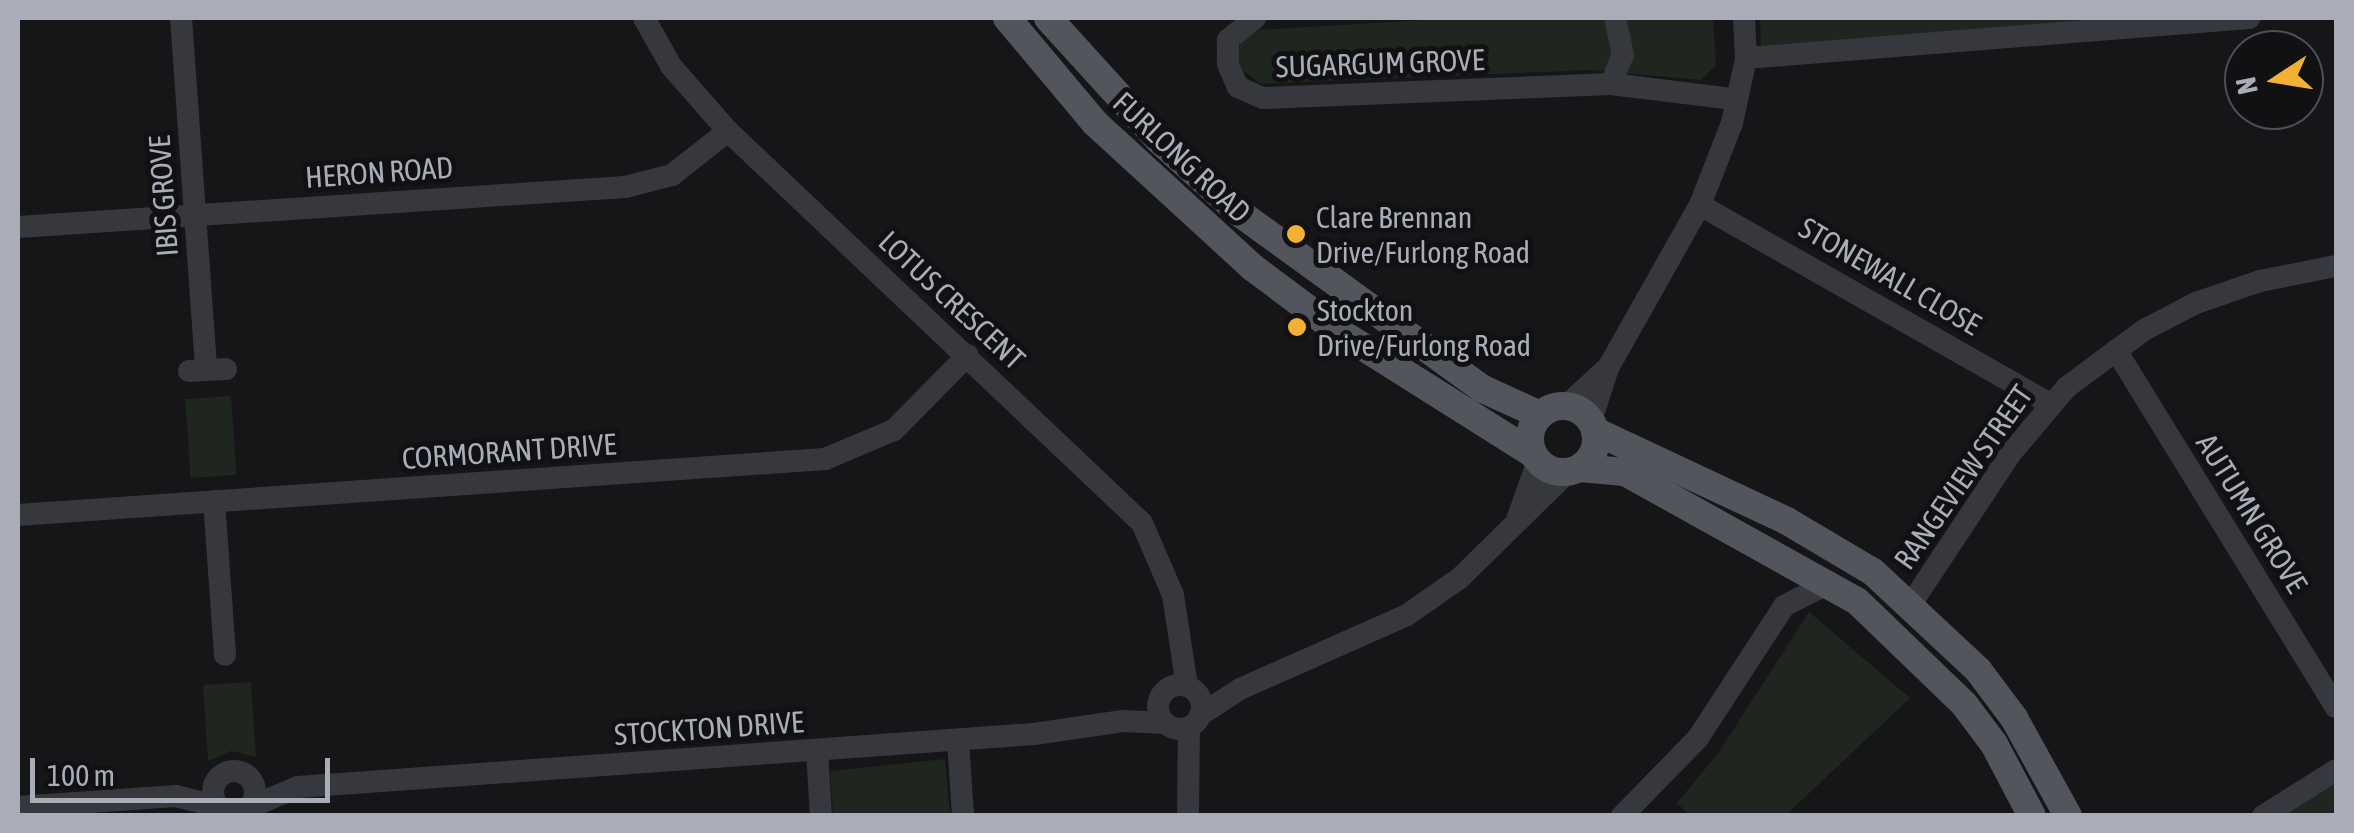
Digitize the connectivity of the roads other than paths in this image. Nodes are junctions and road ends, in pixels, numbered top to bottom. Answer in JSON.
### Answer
{"nodes":[{"id":1,"x":180,"y":18,"type":"edge"},
{"id":2,"x":644,"y":18,"type":"edge"},
{"id":3,"x":1006,"y":18,"type":"edge"},
{"id":4,"x":1048,"y":18,"type":"edge"},
{"id":5,"x":1255,"y":18,"type":"edge"},
{"id":6,"x":1615,"y":18,"type":"edge"},
{"id":7,"x":1744,"y":18,"type":"edge"},
{"id":8,"x":2249,"y":18,"type":"edge"},
{"id":9,"x":2006,"y":27,"type":"edge"},
{"id":10,"x":1746,"y":58,"type":"junction"},
{"id":11,"x":1611,"y":84,"type":"junction"},
{"id":12,"x":1734,"y":99,"type":"junction"},
{"id":13,"x":728,"y":130,"type":"junction"},
{"id":14,"x":1700,"y":204,"type":"junction"},
{"id":15,"x":194,"y":214,"type":"junction"},
{"id":16,"x":18,"y":227,"type":"edge"},
{"id":17,"x":2336,"y":266,"type":"edge"},
{"id":18,"x":2116,"y":350,"type":"junction"},
{"id":19,"x":968,"y":355,"type":"junction"},
{"id":20,"x":1608,"y":368,"type":"junction"},
{"id":21,"x":207,"y":370,"type":"dead end"},
{"id":22,"x":2048,"y":403,"type":"junction"},
{"id":23,"x":1553,"y":410,"type":"junction"},
{"id":24,"x":1593,"y":426,"type":"junction"},
{"id":25,"x":1535,"y":457,"type":"junction"},
{"id":26,"x":1574,"y":470,"type":"junction"},
{"id":27,"x":214,"y":501,"type":"junction"},
{"id":28,"x":18,"y":515,"type":"edge"},
{"id":29,"x":1517,"y":520,"type":"junction"},
{"id":30,"x":1776,"y":553,"type":"junction"},
{"id":31,"x":1829,"y":583,"type":"junction"},
{"id":32,"x":1911,"y":604,"type":"junction"},
{"id":33,"x":1784,"y":606,"type":"junction"},
{"id":34,"x":1892,"y":630,"type":"junction"},
{"id":35,"x":223,"y":656,"type":"dead end"},
{"id":36,"x":1179,"y":707,"type":"junction"},
{"id":37,"x":2336,"y":708,"type":"edge"},
{"id":38,"x":958,"y":740,"type":"junction"},
{"id":39,"x":816,"y":750,"type":"junction"},
{"id":40,"x":2336,"y":770,"type":"edge"},
{"id":41,"x":248,"y":776,"type":"junction"},
{"id":42,"x":216,"y":778,"type":"junction"},
{"id":43,"x":298,"y":788,"type":"junction"},
{"id":44,"x":176,"y":796,"type":"junction"},
{"id":45,"x":18,"y":807,"type":"edge"},
{"id":46,"x":234,"y":811,"type":"edge"},
{"id":47,"x":821,"y":816,"type":"edge"},
{"id":48,"x":963,"y":816,"type":"edge"},
{"id":49,"x":1188,"y":816,"type":"edge"},
{"id":50,"x":1622,"y":816,"type":"edge"},
{"id":51,"x":2032,"y":816,"type":"edge"},
{"id":52,"x":2068,"y":816,"type":"edge"},
{"id":53,"x":2262,"y":816,"type":"edge"}],
"edges":[{"from":1,"to":15,"type":"street","name":"IBIS GROVE"},
{"from":2,"to":13,"type":"street","name":"LOTUS CRESCENT"},
{"from":3,"to":25,"type":"main road","name":"FURLONG ROAD"},
{"from":4,"to":23,"type":"main road","name":"FURLONG ROAD"},
{"from":5,"to":11,"type":"street","name":"SUGARGUM GROVE"},
{"from":6,"to":11,"type":"street"},
{"from":7,"to":10,"type":"street"},
{"from":8,"to":9,"type":"street"},
{"from":9,"to":10,"type":"street"},
{"from":10,"to":12,"type":"street"},
{"from":11,"to":12,"type":"street","name":"SUGARGUM GROVE"},
{"from":12,"to":14,"type":"street"},
{"from":13,"to":15,"type":"street","name":"HERON ROAD"},
{"from":13,"to":19,"type":"street","name":"LOTUS CRESCENT"},
{"from":14,"to":20,"type":"street"},
{"from":14,"to":22,"type":"street","name":"STONEWALL CLOSE"},
{"from":15,"to":16,"type":"street","name":"HERON ROAD"},
{"from":15,"to":21,"type":"street","name":"IBIS GROVE"},
{"from":17,"to":18,"type":"street","name":"RANGEVIEW STREET"},
{"from":18,"to":22,"type":"street","name":"RANGEVIEW STREET"},
{"from":18,"to":37,"type":"street","name":"AUTUMN GROVE"},
{"from":19,"to":27,"type":"street","name":"CORMORANT DRIVE"},
{"from":19,"to":36,"type":"street","name":"LOTUS CRESCENT"},
{"from":20,"to":23,"type":"street"},
{"from":20,"to":24,"type":"street"},
{"from":22,"to":32,"type":"street","name":"RANGEVIEW STREET"},
{"from":23,"to":24,"type":"main road"},
{"from":23,"to":25,"type":"main road"},
{"from":24,"to":26,"type":"main road"},
{"from":24,"to":32,"type":"main road"},
{"from":25,"to":26,"type":"main road"},
{"from":25,"to":29,"type":"street"},
{"from":26,"to":29,"type":"street"},
{"from":26,"to":30,"type":"main road"},
{"from":27,"to":28,"type":"street","name":"CORMORANT DRIVE"},
{"from":27,"to":35,"type":"street"},
{"from":29,"to":36,"type":"street"},
{"from":30,"to":31,"type":"main road"},
{"from":30,"to":33,"type":"street"},
{"from":31,"to":33,"type":"street"},
{"from":31,"to":34,"type":"main road"},
{"from":32,"to":34,"type":"main road"},
{"from":32,"to":52,"type":"main road"},
{"from":33,"to":50,"type":"street"},
{"from":34,"to":51,"type":"main road"},
{"from":36,"to":38,"type":"street","name":"STOCKTON DRIVE"},
{"from":36,"to":49,"type":"street"},
{"from":38,"to":39,"type":"street","name":"STOCKTON DRIVE"},
{"from":38,"to":48,"type":"street"},
{"from":39,"to":43,"type":"street","name":"STOCKTON DRIVE"},
{"from":39,"to":47,"type":"street"},
{"from":40,"to":53,"type":"street"},
{"from":41,"to":42,"type":"street"},
{"from":41,"to":43,"type":"street","name":"STOCKTON DRIVE"},
{"from":41,"to":46,"type":"street"},
{"from":42,"to":44,"type":"street"},
{"from":42,"to":46,"type":"street"},
{"from":43,"to":46,"type":"street","name":"STOCKTON DRIVE"},
{"from":44,"to":45,"type":"street"},
{"from":44,"to":46,"type":"street"}]}
